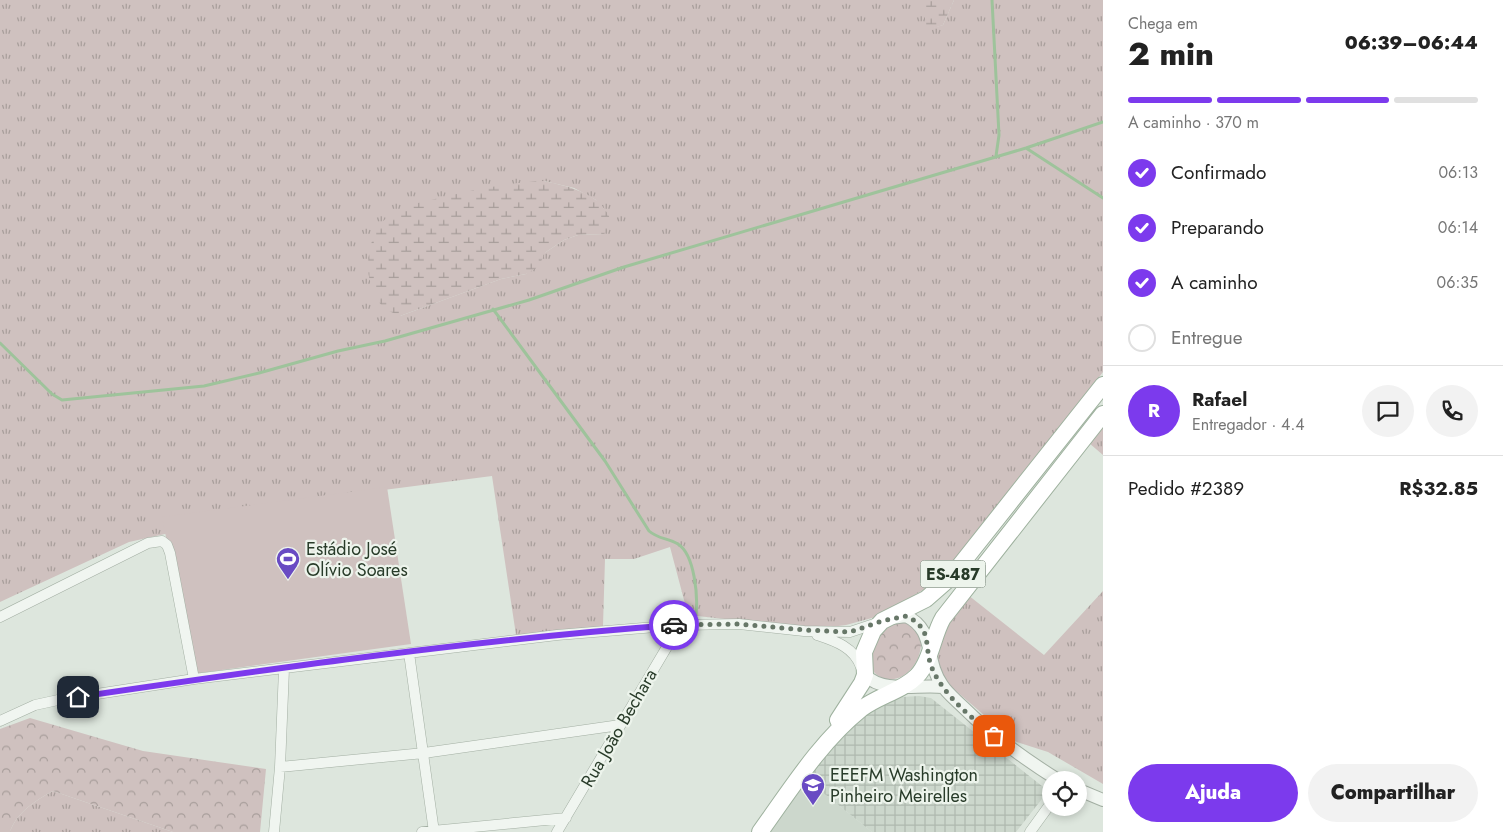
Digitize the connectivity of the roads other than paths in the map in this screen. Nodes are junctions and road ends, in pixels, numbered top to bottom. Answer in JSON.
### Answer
{"nodes":[{"id":1,"x":1103,"y":385,"type":"edge"},
{"id":2,"x":1103,"y":414,"type":"edge"},
{"id":3,"x":0,"y":617,"type":"edge"},
{"id":4,"x":882,"y":621,"type":"junction"},
{"id":5,"x":680,"y":625,"type":"junction"},
{"id":6,"x":804,"y":630,"type":"junction"},
{"id":7,"x":929,"y":652,"type":"junction"},
{"id":8,"x":409,"y":653,"type":"junction"},
{"id":9,"x":284,"y":669,"type":"junction"},
{"id":10,"x":865,"y":675,"type":"junction"},
{"id":11,"x":194,"y":679,"type":"junction"},
{"id":12,"x":899,"y":687,"type":"junction"},
{"id":13,"x":943,"y":687,"type":"junction"},
{"id":14,"x":0,"y":720,"type":"edge"},
{"id":15,"x":620,"y":726,"type":"junction"},
{"id":16,"x":424,"y":753,"type":"junction"},
{"id":17,"x":816,"y":756,"type":"junction"},
{"id":18,"x":280,"y":767,"type":"junction"},
{"id":19,"x":1044,"y":771,"type":"edge"},
{"id":20,"x":1087,"y":793,"type":"edge"},
{"id":21,"x":1103,"y":800,"type":"edge"},
{"id":22,"x":1042,"y":815,"type":"edge"},
{"id":23,"x":566,"y":818,"type":"junction"},
{"id":24,"x":274,"y":832,"type":"edge"},
{"id":25,"x":422,"y":832,"type":"edge"},
{"id":26,"x":434,"y":832,"type":"edge"},
{"id":27,"x":557,"y":832,"type":"edge"},
{"id":28,"x":760,"y":832,"type":"edge"},
{"id":29,"x":1030,"y":832,"type":"edge"}],
"edges":[{"from":1,"to":4,"type":"main road","number":"ES-487"},
{"from":2,"to":7,"type":"main road","number":"ES-487"},
{"from":3,"to":11,"type":"street"},
{"from":4,"to":6,"type":"street"},
{"from":4,"to":7,"type":"street"},
{"from":4,"to":10,"type":"main road","number":"ES-487"},
{"from":5,"to":6,"type":"street"},
{"from":5,"to":8,"type":"street"},
{"from":5,"to":15,"type":"street","name":"Rua João Bechara"},
{"from":6,"to":10,"type":"street"},
{"from":7,"to":12,"type":"main road","number":"ES-487"},
{"from":7,"to":13,"type":"street"},
{"from":8,"to":9,"type":"street"},
{"from":8,"to":16,"type":"street"},
{"from":9,"to":11,"type":"street"},
{"from":9,"to":18,"type":"street"},
{"from":10,"to":12,"type":"street"},
{"from":10,"to":17,"type":"main road","number":"ES-487"},
{"from":11,"to":14,"type":"street"},
{"from":12,"to":13,"type":"street"},
{"from":12,"to":17,"type":"main road","number":"ES-487"},
{"from":13,"to":19,"type":"street"},
{"from":15,"to":16,"type":"street"},
{"from":15,"to":23,"type":"street","name":"Rua João Bechara"},
{"from":16,"to":18,"type":"street"},
{"from":16,"to":26,"type":"street"},
{"from":17,"to":28,"type":"main road","number":"ES-487"},
{"from":18,"to":24,"type":"street"},
{"from":20,"to":21,"type":"street"},
{"from":22,"to":29,"type":"street"},
{"from":23,"to":26,"type":"street"},
{"from":23,"to":27,"type":"street","name":"Rua João Bechara"},
{"from":25,"to":26,"type":"street"}]}
